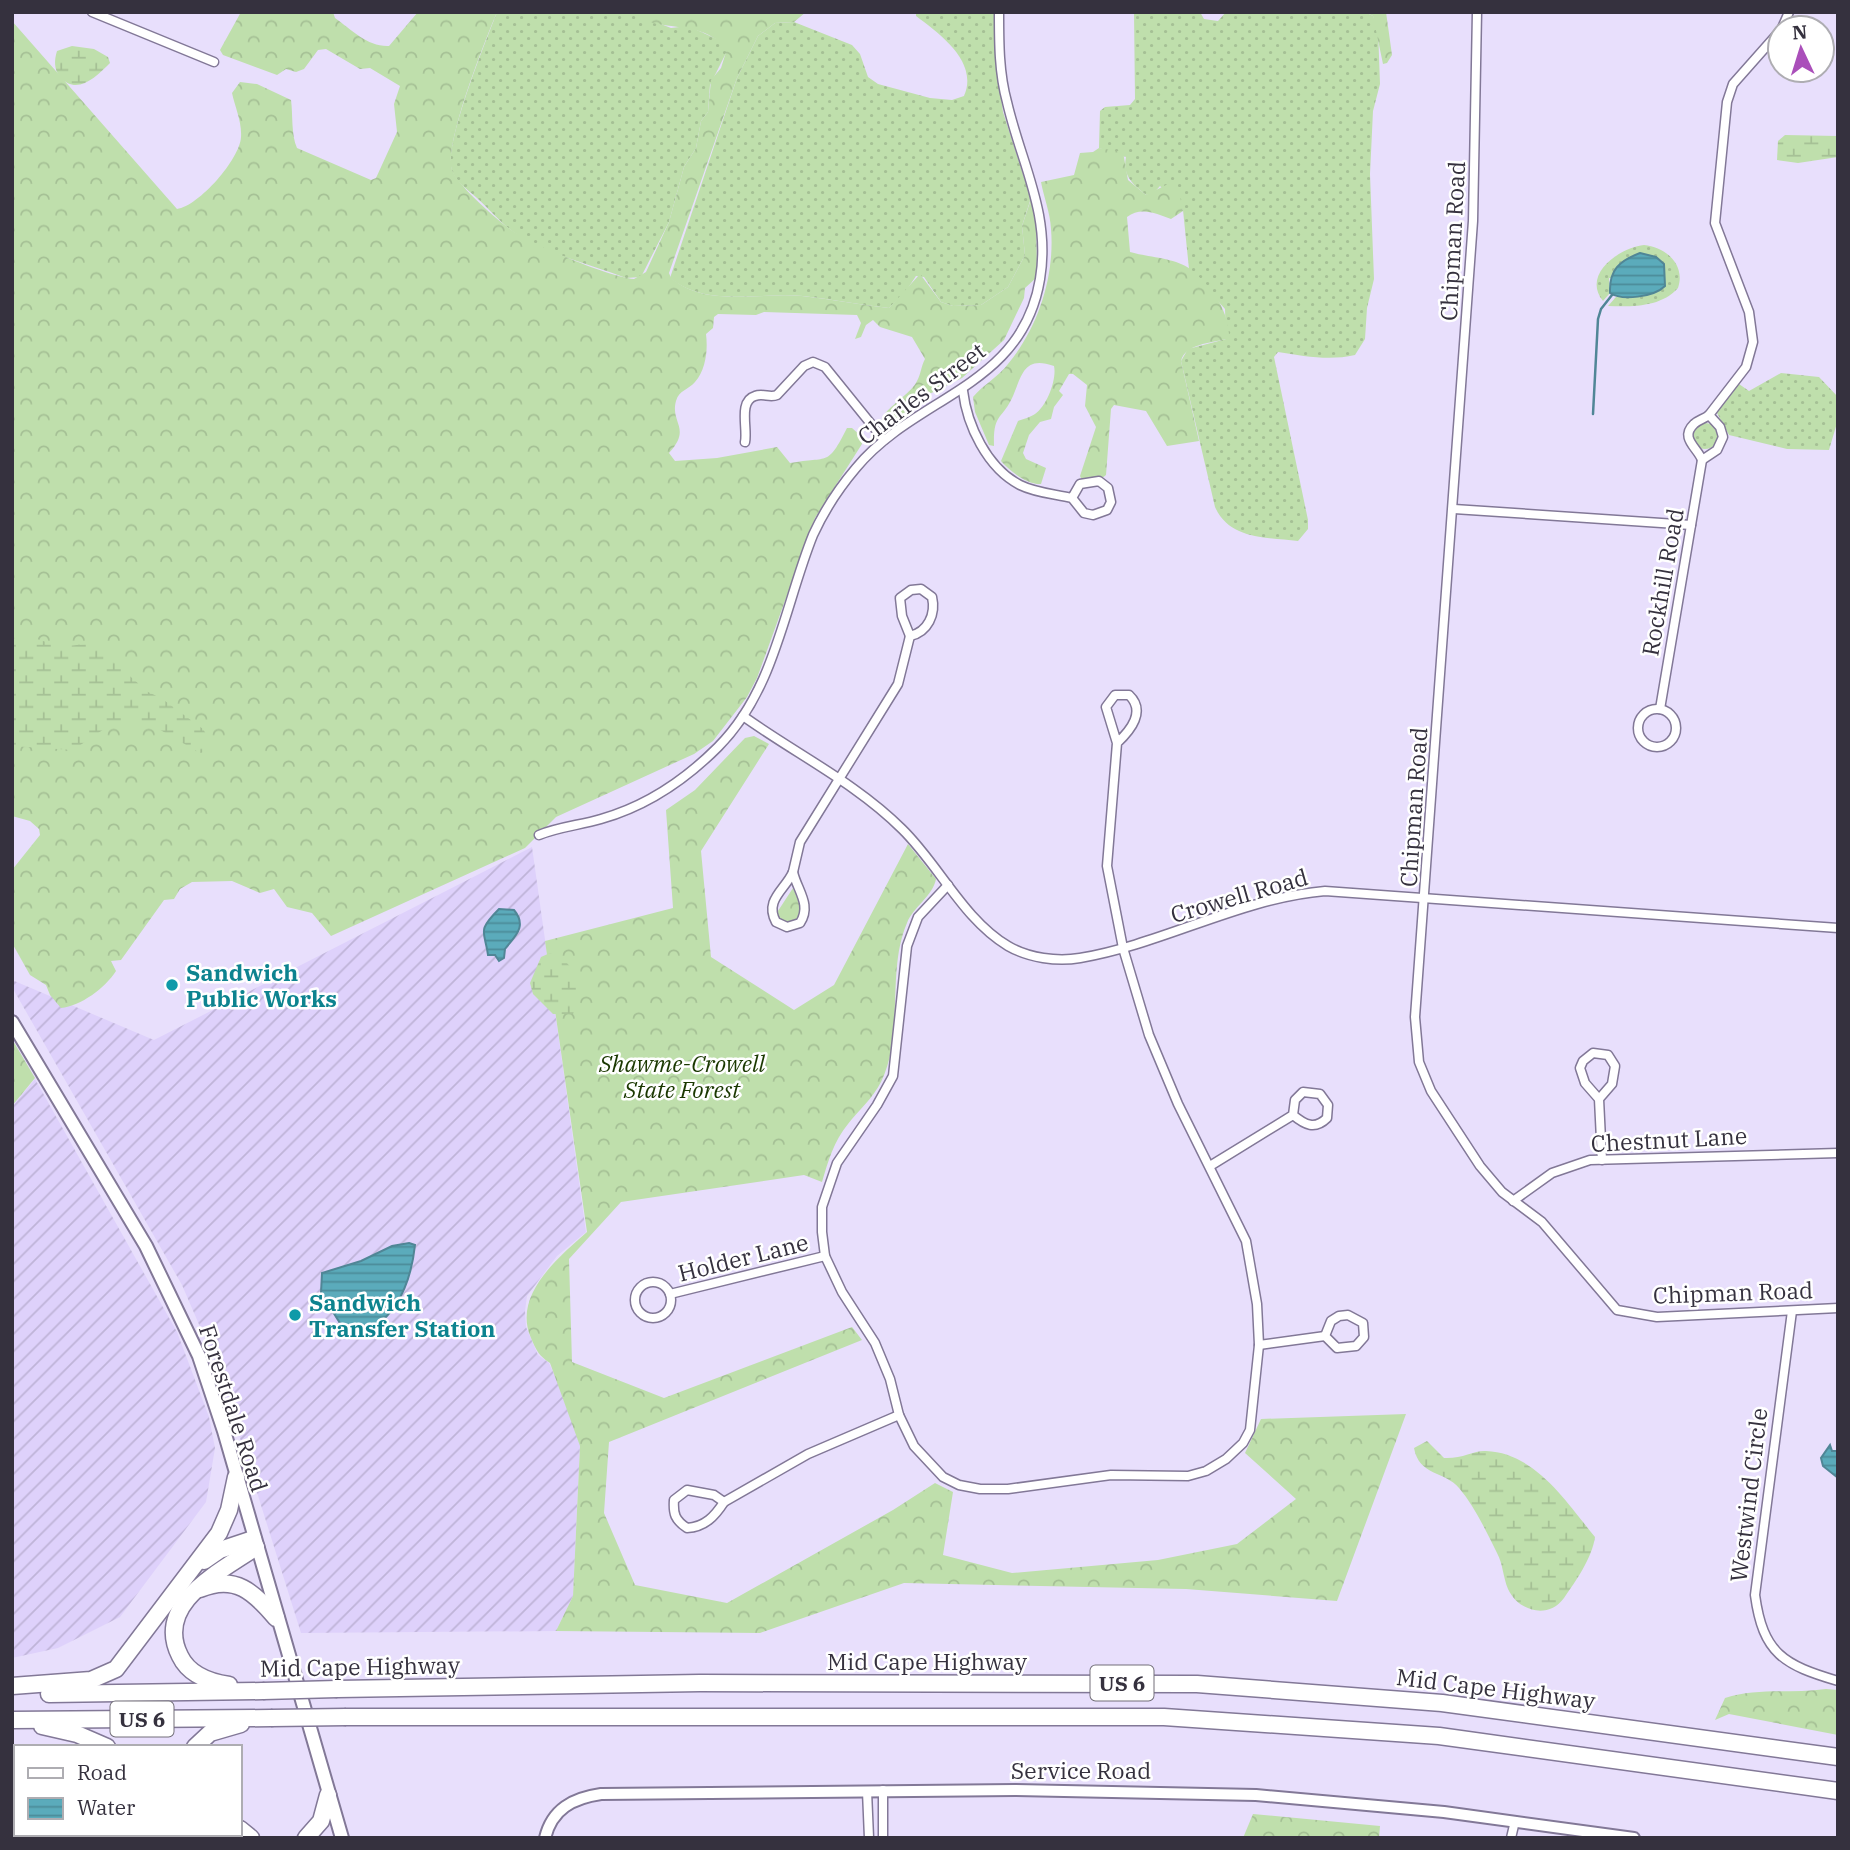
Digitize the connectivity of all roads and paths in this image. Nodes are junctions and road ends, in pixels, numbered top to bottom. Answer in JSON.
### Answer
{"nodes":[{"id":1,"x":92,"y":12,"type":"edge"},
{"id":2,"x":999,"y":12,"type":"edge"},
{"id":3,"x":1478,"y":12,"type":"edge"},
{"id":4,"x":1766,"y":46,"type":"edge"},
{"id":5,"x":214,"y":62,"type":"dead end"},
{"id":6,"x":963,"y":391,"type":"junction"},
{"id":7,"x":1709,"y":415,"type":"junction"},
{"id":8,"x":884,"y":440,"type":"junction"},
{"id":9,"x":745,"y":442,"type":"dead end"},
{"id":10,"x":1702,"y":460,"type":"junction"},
{"id":11,"x":1072,"y":498,"type":"junction"},
{"id":12,"x":1454,"y":509,"type":"junction"},
{"id":13,"x":1691,"y":525,"type":"junction"},
{"id":14,"x":910,"y":636,"type":"junction"},
{"id":15,"x":1660,"y":709,"type":"junction"},
{"id":16,"x":743,"y":716,"type":"junction"},
{"id":17,"x":1117,"y":743,"type":"junction"},
{"id":18,"x":841,"y":779,"type":"junction"},
{"id":19,"x":539,"y":835,"type":"dead end"},
{"id":20,"x":793,"y":873,"type":"junction"},
{"id":21,"x":948,"y":885,"type":"junction"},
{"id":22,"x":1426,"y":897,"type":"junction"},
{"id":23,"x":1838,"y":928,"type":"edge"},
{"id":24,"x":1123,"y":948,"type":"junction"},
{"id":25,"x":12,"y":1022,"type":"edge"},
{"id":26,"x":1599,"y":1099,"type":"junction"},
{"id":27,"x":1293,"y":1115,"type":"junction"},
{"id":28,"x":1838,"y":1153,"type":"edge"},
{"id":29,"x":1602,"y":1160,"type":"junction"},
{"id":30,"x":1210,"y":1166,"type":"junction"},
{"id":31,"x":1513,"y":1201,"type":"junction"},
{"id":32,"x":825,"y":1256,"type":"junction"},
{"id":33,"x":670,"y":1294,"type":"junction"},
{"id":34,"x":1838,"y":1308,"type":"edge"},
{"id":35,"x":1793,"y":1311,"type":"junction"},
{"id":36,"x":1325,"y":1336,"type":"junction"},
{"id":37,"x":1259,"y":1345,"type":"junction"},
{"id":38,"x":900,"y":1415,"type":"junction"},
{"id":39,"x":236,"y":1477,"type":"junction"},
{"id":40,"x":724,"y":1502,"type":"junction"},
{"id":41,"x":255,"y":1543,"type":"junction"},
{"id":42,"x":189,"y":1574,"type":"junction"},
{"id":43,"x":194,"y":1592,"type":"junction"},
{"id":44,"x":276,"y":1618,"type":"junction"},
{"id":45,"x":1838,"y":1681,"type":"edge"},
{"id":46,"x":12,"y":1686,"type":"edge"},
{"id":47,"x":264,"y":1691,"type":"junction"},
{"id":48,"x":12,"y":1695,"type":"edge"},
{"id":49,"x":271,"y":1717,"type":"junction"},
{"id":50,"x":12,"y":1721,"type":"edge"},
{"id":51,"x":102,"y":1745,"type":"edge"},
{"id":52,"x":197,"y":1745,"type":"edge"},
{"id":53,"x":1838,"y":1757,"type":"edge"},
{"id":54,"x":883,"y":1790,"type":"junction"},
{"id":55,"x":867,"y":1791,"type":"junction"},
{"id":56,"x":1838,"y":1791,"type":"edge"},
{"id":57,"x":328,"y":1795,"type":"junction"},
{"id":58,"x":1515,"y":1821,"type":"junction"},
{"id":59,"x":306,"y":1838,"type":"edge"},
{"id":60,"x":342,"y":1838,"type":"edge"},
{"id":61,"x":545,"y":1838,"type":"edge"},
{"id":62,"x":869,"y":1838,"type":"edge"},
{"id":63,"x":883,"y":1838,"type":"edge"},
{"id":64,"x":1511,"y":1838,"type":"edge"},
{"id":65,"x":1634,"y":1838,"type":"edge"}],
"edges":[{"from":1,"to":5,"type":"street"},
{"from":2,"to":6,"type":"street","name":"Charles Street"},
{"from":3,"to":12,"type":"street","name":"Chipman Road"},
{"from":4,"to":7,"type":"street"},
{"from":6,"to":8,"type":"street","name":"Charles Street"},
{"from":6,"to":11,"type":"street"},
{"from":7,"to":10,"type":"street","name":"Rockhill Road"},
{"from":7,"to":10,"type":"street"},
{"from":8,"to":9,"type":"street"},
{"from":8,"to":16,"type":"street","name":"Charles Street"},
{"from":10,"to":13,"type":"street","name":"Rockhill Road"},
{"from":11,"to":11,"type":"street"},
{"from":12,"to":13,"type":"street"},
{"from":12,"to":22,"type":"street","name":"Chipman Road"},
{"from":13,"to":15,"type":"street","name":"Rockhill Road"},
{"from":14,"to":14,"type":"street"},
{"from":14,"to":18,"type":"street"},
{"from":15,"to":15,"type":"street"},
{"from":16,"to":18,"type":"street","name":"Crowell Road"},
{"from":16,"to":19,"type":"street","name":"Charles Street"},
{"from":17,"to":17,"type":"street"},
{"from":17,"to":24,"type":"street"},
{"from":18,"to":20,"type":"street"},
{"from":18,"to":21,"type":"street","name":"Crowell Road"},
{"from":20,"to":20,"type":"street"},
{"from":21,"to":24,"type":"street","name":"Crowell Road"},
{"from":21,"to":32,"type":"street"},
{"from":22,"to":23,"type":"street","name":"Crowell Road"},
{"from":22,"to":24,"type":"street","name":"Crowell Road"},
{"from":22,"to":31,"type":"street","name":"Chipman Road"},
{"from":24,"to":30,"type":"street"},
{"from":25,"to":39,"type":"main road","name":"Forestdale Road"},
{"from":26,"to":26,"type":"street"},
{"from":26,"to":29,"type":"street"},
{"from":27,"to":27,"type":"street"},
{"from":27,"to":30,"type":"street"},
{"from":28,"to":29,"type":"street","name":"Chestnut Lane"},
{"from":29,"to":31,"type":"street","name":"Chestnut Lane"},
{"from":30,"to":37,"type":"street"},
{"from":31,"to":35,"type":"street","name":"Chipman Road"},
{"from":32,"to":33,"type":"street","name":"Holder Lane"},
{"from":32,"to":38,"type":"street"},
{"from":33,"to":33,"type":"street","name":"Holder Lane"},
{"from":34,"to":35,"type":"street","name":"Chipman Road"},
{"from":35,"to":45,"type":"street","name":"Westwind Circle"},
{"from":36,"to":36,"type":"street"},
{"from":36,"to":37,"type":"street"},
{"from":37,"to":38,"type":"street"},
{"from":38,"to":40,"type":"street"},
{"from":39,"to":41,"type":"main road","name":"Forestdale Road"},
{"from":39,"to":42,"type":"highway"},
{"from":40,"to":40,"type":"street"},
{"from":41,"to":42,"type":"highway"},
{"from":41,"to":43,"type":"highway"},
{"from":41,"to":44,"type":"main road","name":"Forestdale Road"},
{"from":42,"to":46,"type":"highway"},
{"from":43,"to":44,"type":"highway"},
{"from":43,"to":47,"type":"highway"},
{"from":44,"to":57,"type":"main road","name":"Forestdale Road"},
{"from":47,"to":48,"type":"highway","name":"Mid Cape Highway","number":"US 6"},
{"from":47,"to":53,"type":"highway","name":"Mid Cape Highway","number":"US 6","bridge":true},
{"from":49,"to":50,"type":"highway","number":"US 6"},
{"from":49,"to":52,"type":"highway"},
{"from":49,"to":56,"type":"highway","number":"US 6","bridge":true},
{"from":50,"to":51,"type":"highway"},
{"from":54,"to":55,"type":"street","name":"Service Road"},
{"from":54,"to":58,"type":"street","name":"Service Road"},
{"from":54,"to":63,"type":"street"},
{"from":55,"to":61,"type":"street","name":"Service Road"},
{"from":55,"to":62,"type":"street"},
{"from":57,"to":59,"type":"highway"},
{"from":57,"to":60,"type":"main road","name":"Forestdale Road"},
{"from":58,"to":64,"type":"street"},
{"from":58,"to":65,"type":"street","name":"Service Road"}]}
